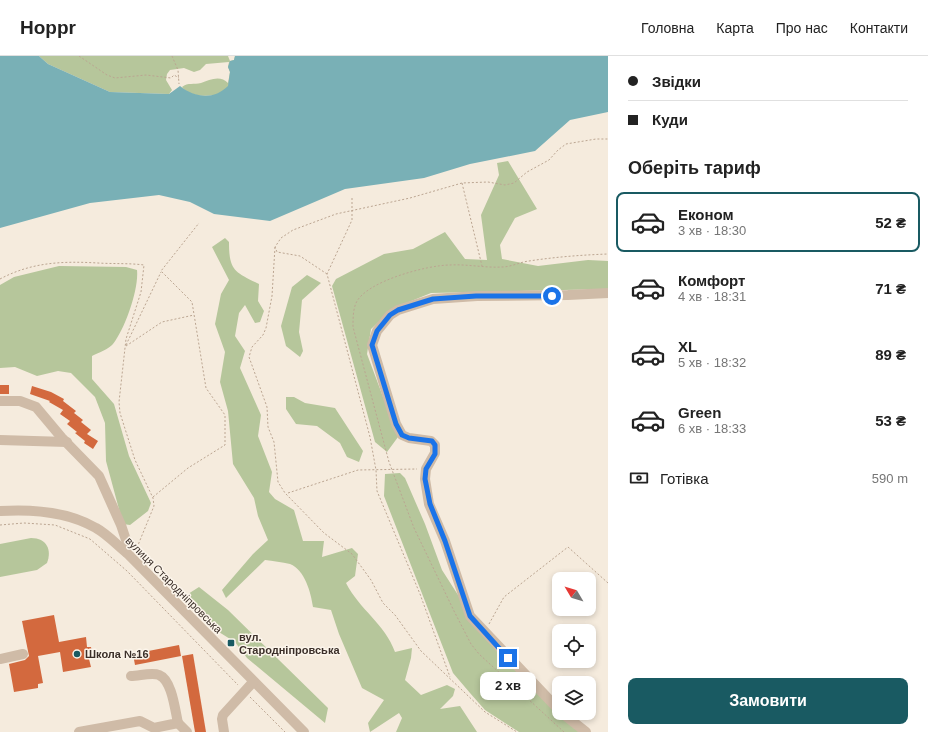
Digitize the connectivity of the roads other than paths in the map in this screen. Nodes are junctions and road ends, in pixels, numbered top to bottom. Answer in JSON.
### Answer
{"nodes":[{"id":1,"x":608,"y":293,"type":"edge"},
{"id":2,"x":0,"y":402,"type":"edge"},
{"id":3,"x":0,"y":440,"type":"edge"},
{"id":4,"x":66,"y":442,"type":"junction"},
{"id":5,"x":0,"y":511,"type":"edge"},
{"id":6,"x":130,"y":557,"type":"junction"},
{"id":7,"x":23,"y":654,"type":"dead end"},
{"id":8,"x":0,"y":659,"type":"edge"},
{"id":9,"x":131,"y":676,"type":"dead end"},
{"id":10,"x":253,"y":682,"type":"junction"},
{"id":11,"x":552,"y":703,"type":"edge"},
{"id":12,"x":571,"y":720,"type":"edge"},
{"id":13,"x":178,"y":723,"type":"junction"},
{"id":14,"x":79,"y":732,"type":"edge"},
{"id":15,"x":187,"y":732,"type":"edge"},
{"id":16,"x":224,"y":732,"type":"edge"},
{"id":17,"x":304,"y":732,"type":"edge"},
{"id":18,"x":586,"y":732,"type":"edge"}],
"edges":[{"from":1,"to":11,"type":"street"},
{"from":2,"to":4,"type":"street"},
{"from":3,"to":4,"type":"street"},
{"from":4,"to":6,"type":"street"},
{"from":5,"to":6,"type":"street","name":"вулиця Стародніпровська"},
{"from":6,"to":10,"type":"street","name":"вулиця Стародніпровська"},
{"from":7,"to":8,"type":"street"},
{"from":9,"to":13,"type":"street"},
{"from":10,"to":16,"type":"street"},
{"from":10,"to":17,"type":"street","name":"вулиця Стародніпровська"},
{"from":12,"to":18,"type":"street"},
{"from":13,"to":14,"type":"street"},
{"from":13,"to":15,"type":"street"}]}
